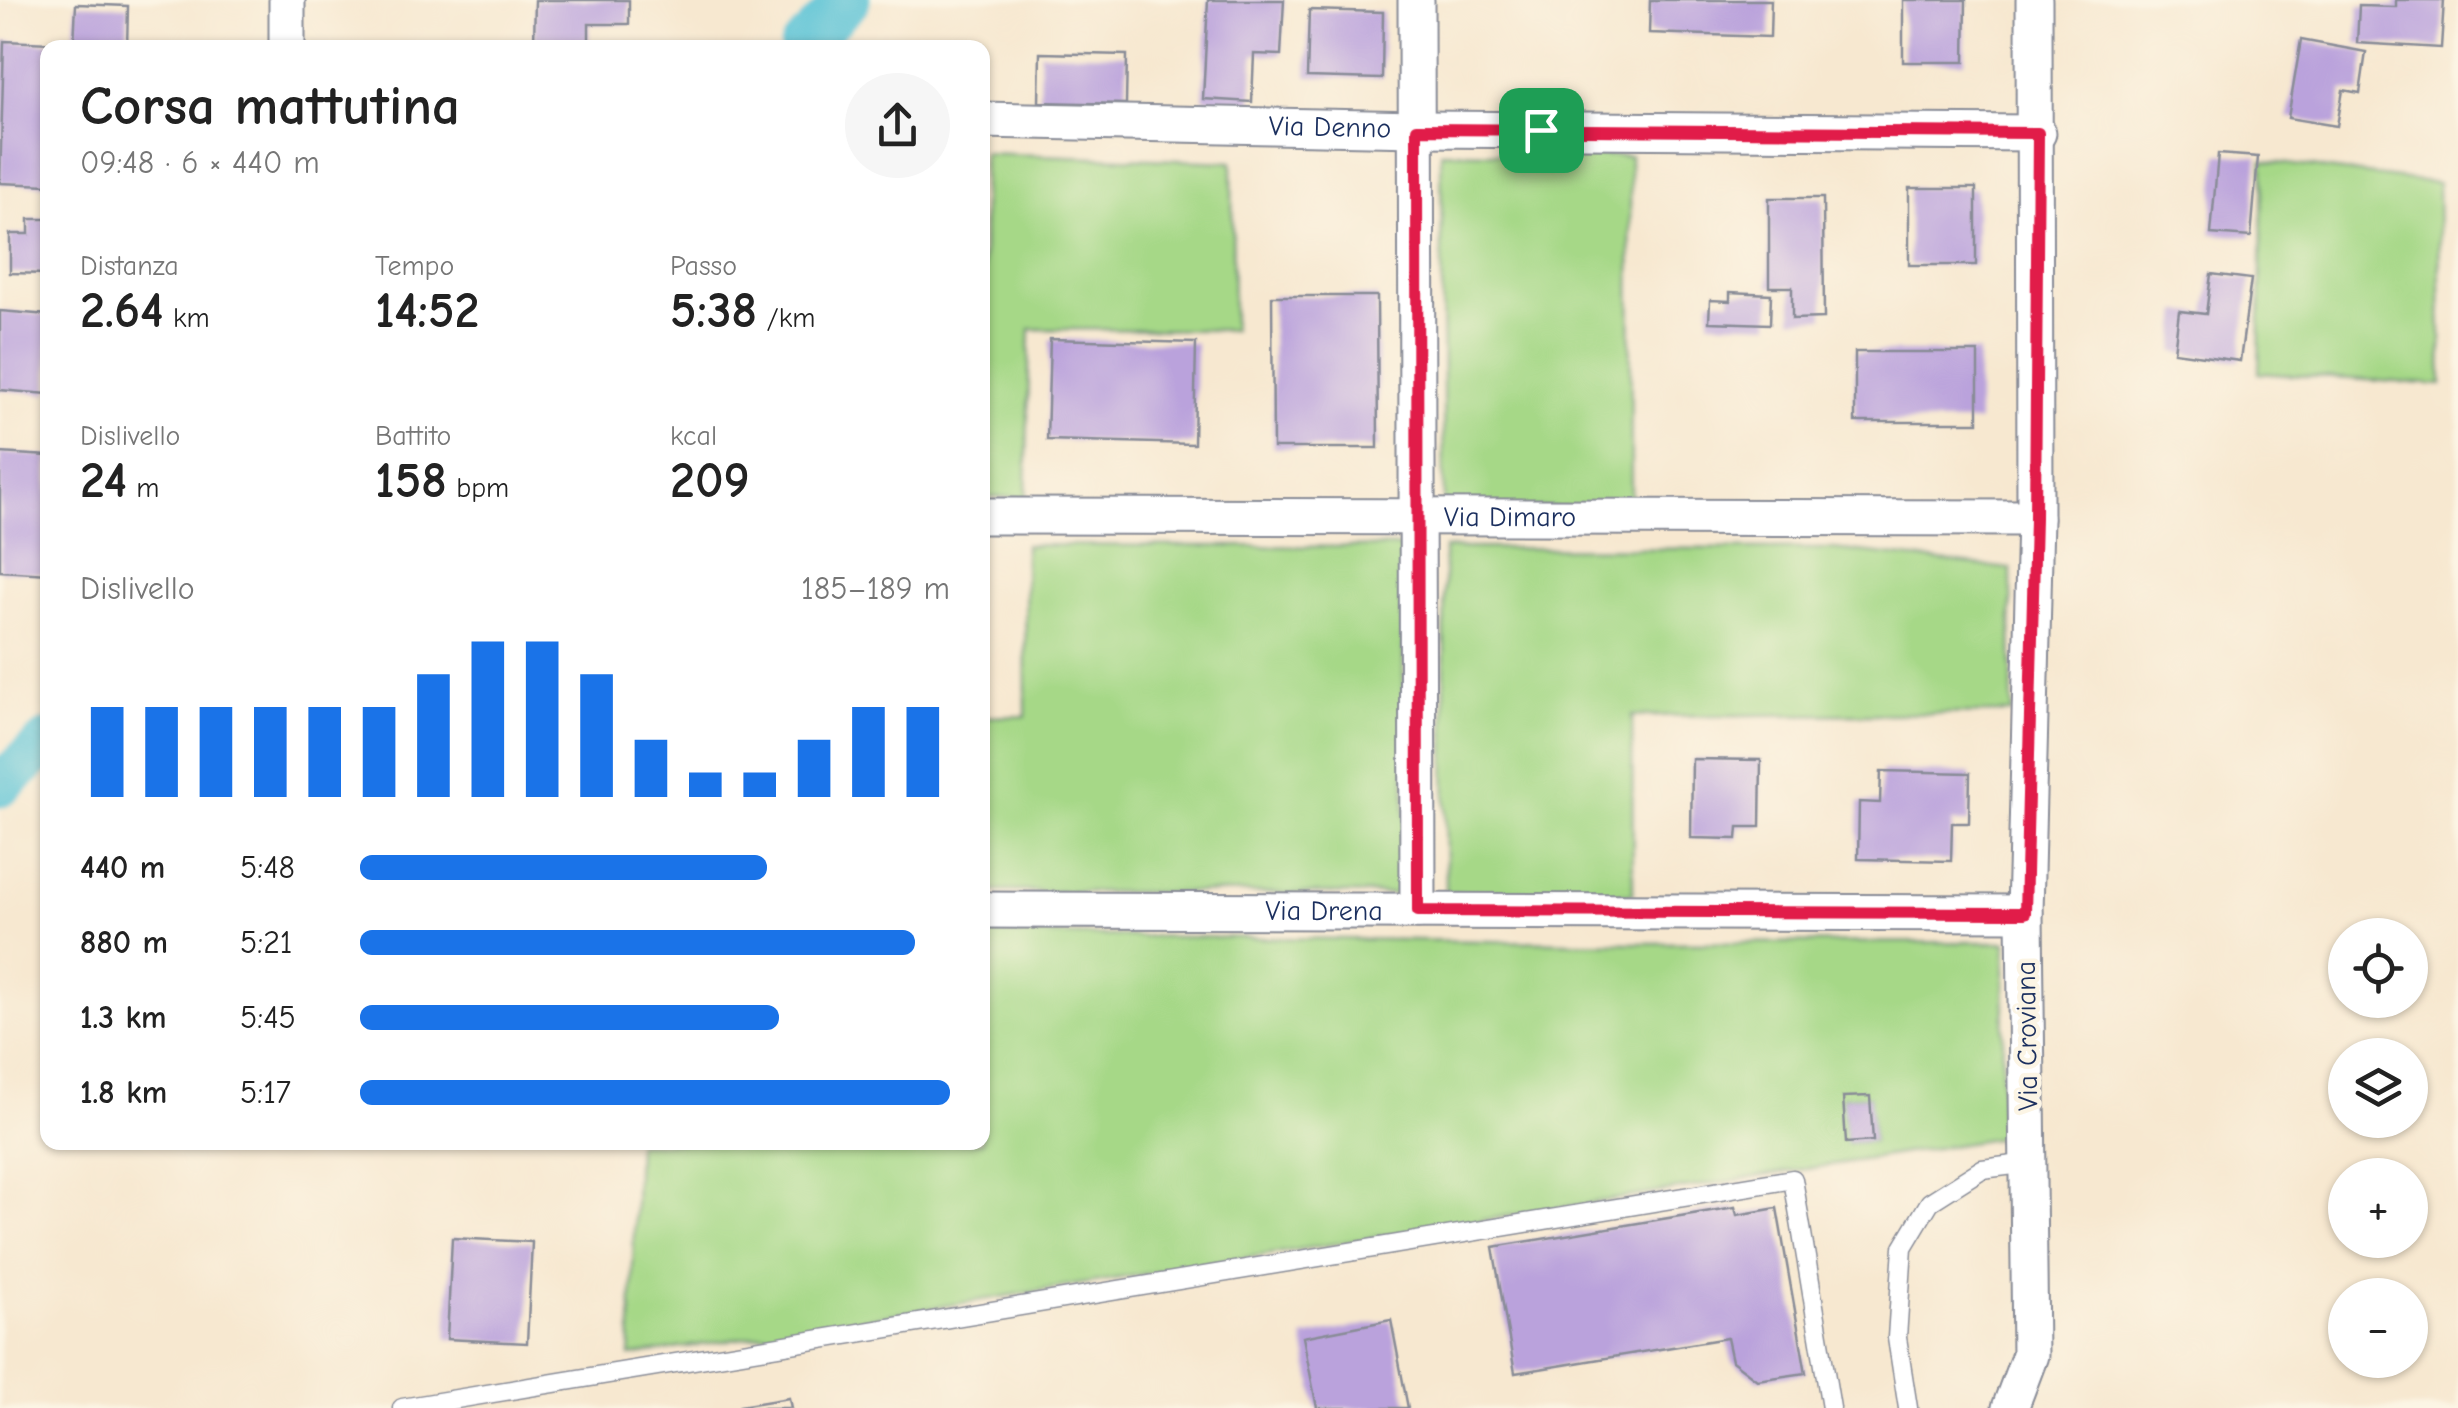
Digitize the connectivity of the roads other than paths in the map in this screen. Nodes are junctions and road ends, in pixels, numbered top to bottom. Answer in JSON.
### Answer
{"nodes":[{"id":1,"x":287,"y":0,"type":"edge"},
{"id":2,"x":1416,"y":0,"type":"edge"},
{"id":3,"x":2034,"y":0,"type":"edge"},
{"id":4,"x":287,"y":40,"type":"edge"},
{"id":5,"x":990,"y":120,"type":"edge"},
{"id":6,"x":1417,"y":129,"type":"junction"},
{"id":7,"x":2038,"y":133,"type":"junction"},
{"id":8,"x":990,"y":516,"type":"edge"},
{"id":9,"x":1418,"y":518,"type":"junction"},
{"id":10,"x":2035,"y":518,"type":"junction"},
{"id":11,"x":990,"y":910,"type":"edge"},
{"id":12,"x":1418,"y":911,"type":"junction"},
{"id":13,"x":2025,"y":913,"type":"junction"},
{"id":14,"x":2030,"y":1163,"type":"junction"},
{"id":15,"x":402,"y":1408,"type":"edge"},
{"id":16,"x":1832,"y":1408,"type":"edge"},
{"id":17,"x":1908,"y":1408,"type":"edge"},
{"id":18,"x":2010,"y":1408,"type":"edge"}],
"edges":[{"from":1,"to":4,"type":"street"},
{"from":2,"to":6,"type":"street"},
{"from":3,"to":7,"type":"street","name":"Via Croviana"},
{"from":5,"to":6,"type":"street","name":"Via Denno"},
{"from":6,"to":7,"type":"street","name":"Via Denno"},
{"from":6,"to":9,"type":"street"},
{"from":7,"to":10,"type":"street","name":"Via Croviana"},
{"from":8,"to":9,"type":"street","name":"Via Dimaro"},
{"from":9,"to":10,"type":"street","name":"Via Dimaro"},
{"from":9,"to":12,"type":"street"},
{"from":10,"to":13,"type":"street","name":"Via Croviana"},
{"from":11,"to":12,"type":"street","name":"Via Drena"},
{"from":12,"to":13,"type":"street","name":"Via Drena"},
{"from":13,"to":14,"type":"street","name":"Via Croviana"},
{"from":14,"to":17,"type":"lane"},
{"from":14,"to":18,"type":"street","name":"Via Croviana"},
{"from":15,"to":16,"type":"lane"}]}
